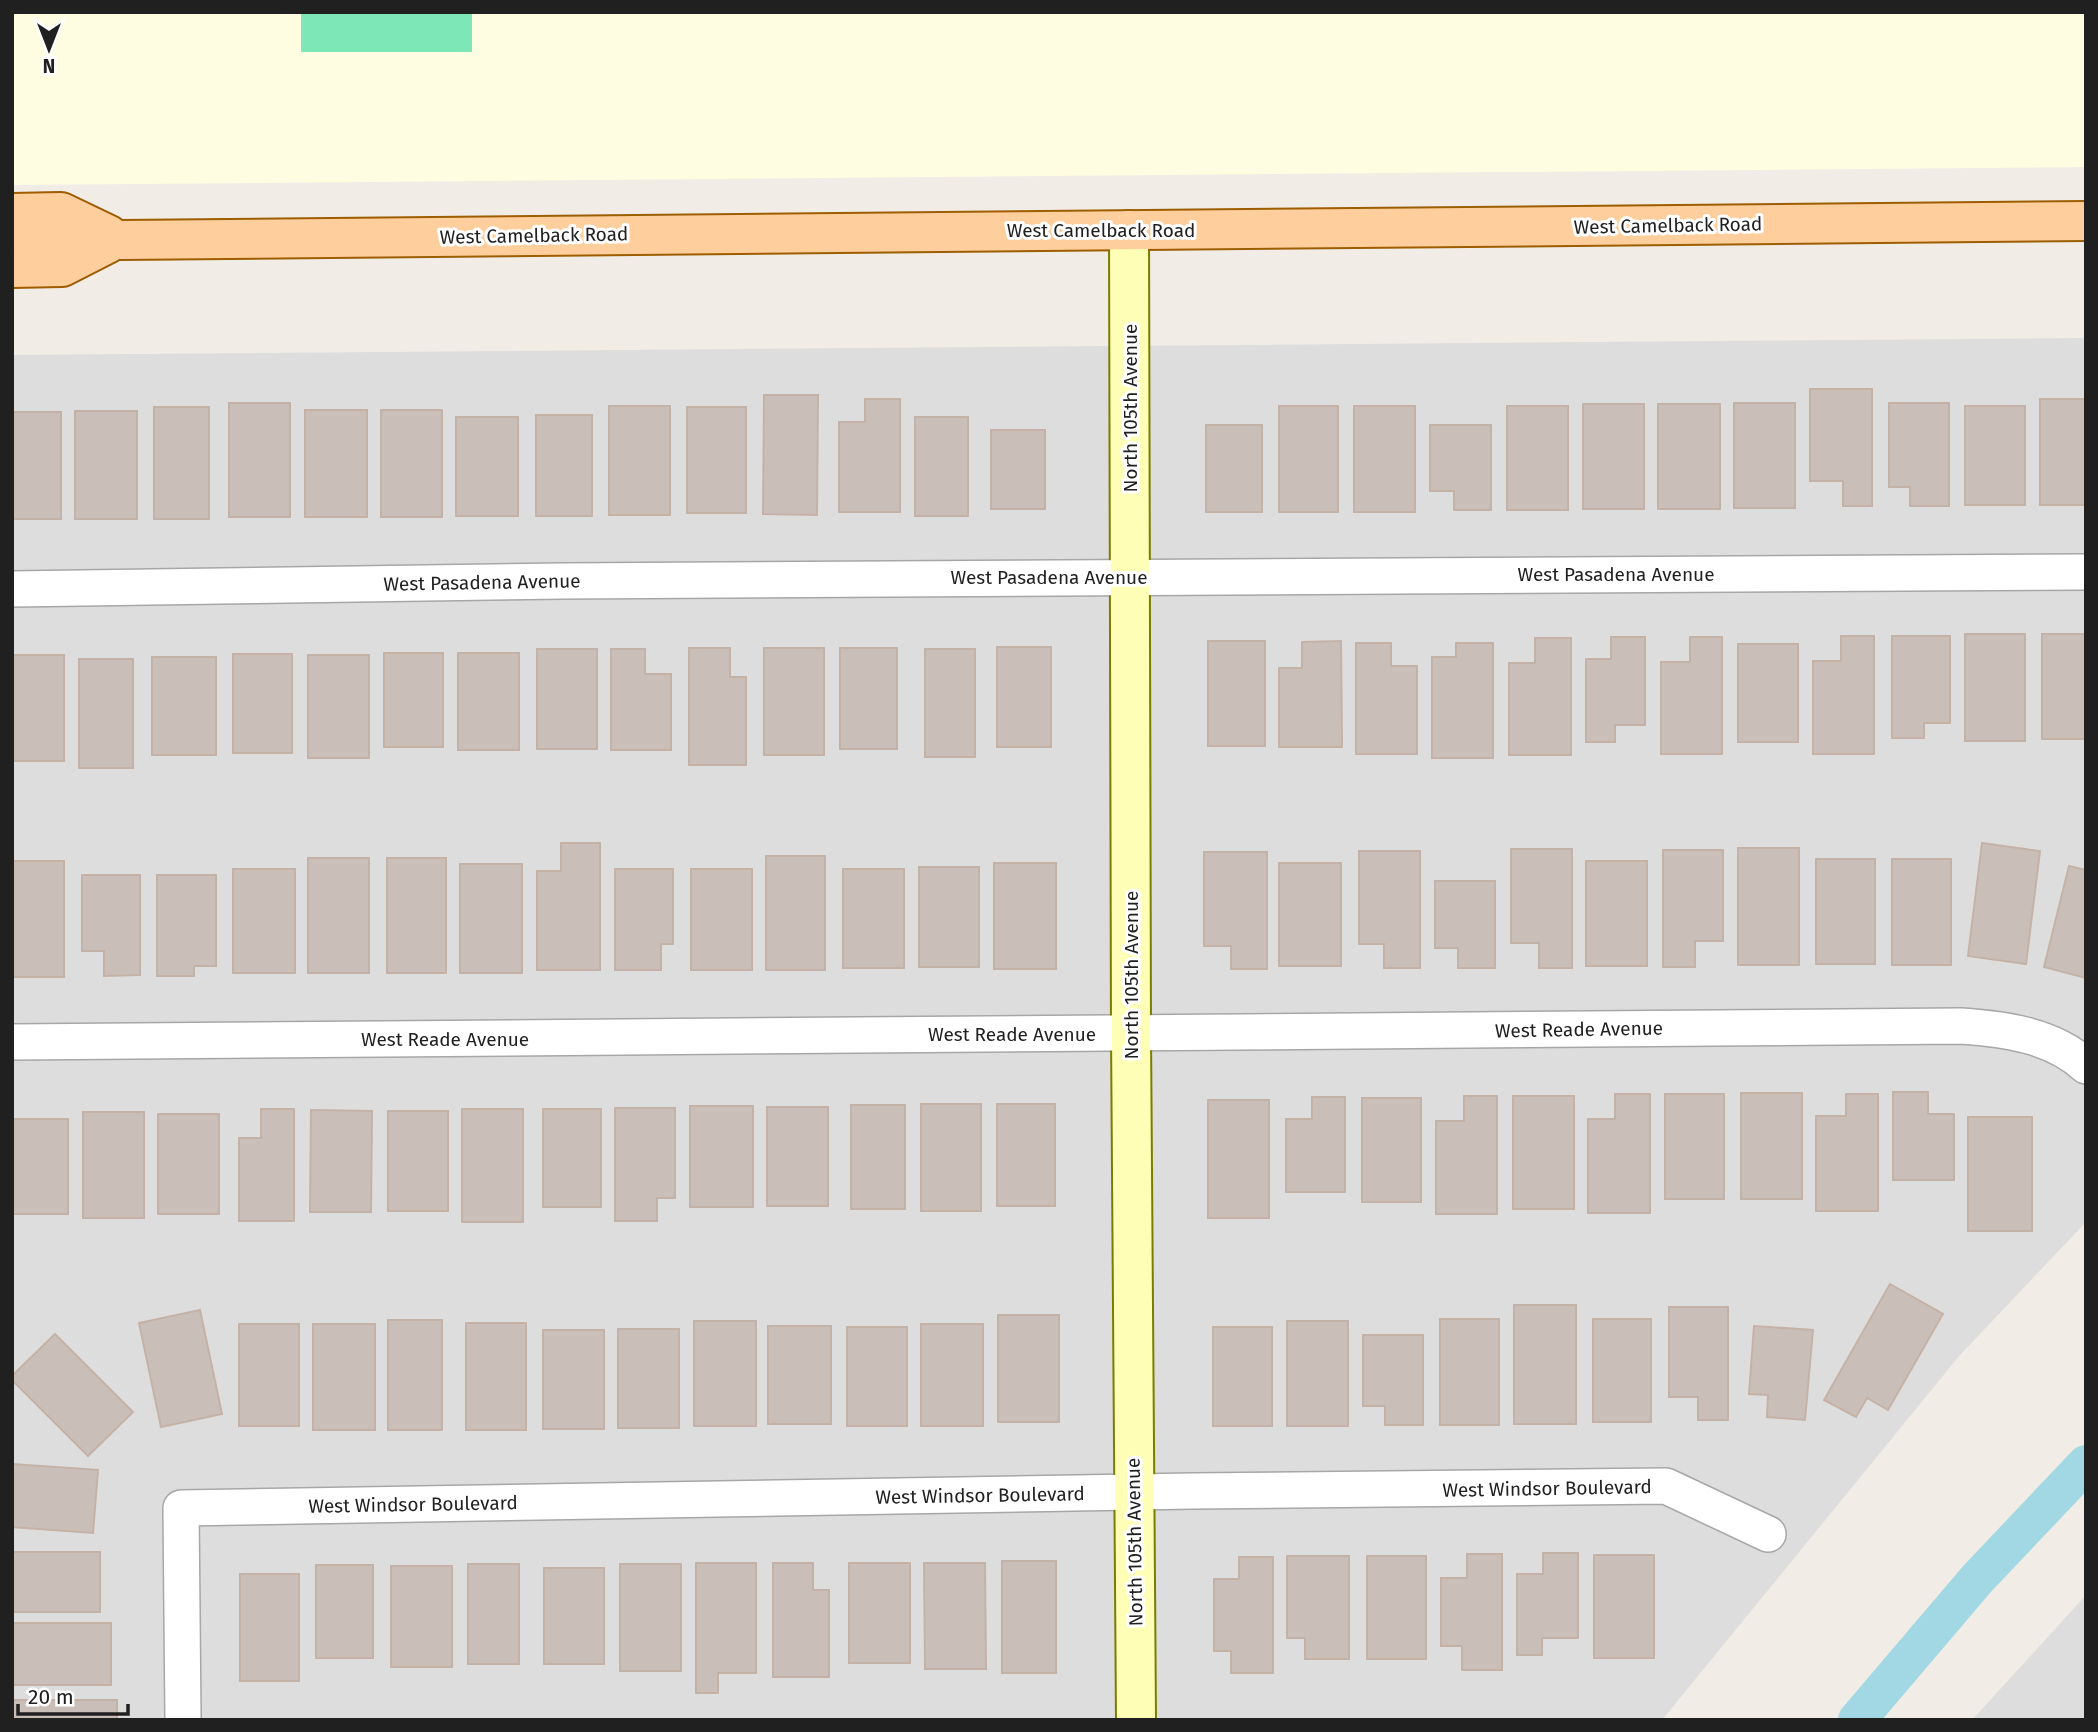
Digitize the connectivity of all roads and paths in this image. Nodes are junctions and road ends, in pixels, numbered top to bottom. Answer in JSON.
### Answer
{"nodes":[{"id":1,"x":12,"y":213,"type":"edge"},
{"id":2,"x":2086,"y":221,"type":"edge"},
{"id":3,"x":1129,"y":230,"type":"junction"},
{"id":4,"x":117,"y":239,"type":"junction"},
{"id":5,"x":12,"y":241,"type":"edge"},
{"id":6,"x":12,"y":268,"type":"edge"},
{"id":7,"x":2086,"y":572,"type":"edge"},
{"id":8,"x":1130,"y":577,"type":"junction"},
{"id":9,"x":12,"y":589,"type":"edge"},
{"id":10,"x":1130,"y":1033,"type":"junction"},
{"id":11,"x":12,"y":1042,"type":"edge"},
{"id":12,"x":2086,"y":1066,"type":"edge"},
{"id":13,"x":1133,"y":1493,"type":"junction"},
{"id":14,"x":1768,"y":1534,"type":"dead end"},
{"id":15,"x":183,"y":1720,"type":"edge"},
{"id":16,"x":1136,"y":1720,"type":"edge"}],
"edges":[{"from":1,"to":4,"type":"main road","name":"West Camelback Road"},
{"from":2,"to":3,"type":"main road","name":"West Camelback Road"},
{"from":3,"to":4,"type":"main road","name":"West Camelback Road"},
{"from":3,"to":8,"type":"street","name":"North 105th Avenue"},
{"from":4,"to":5,"type":"main road"},
{"from":4,"to":6,"type":"main road","name":"West Camelback Road"},
{"from":7,"to":8,"type":"street","name":"West Pasadena Avenue"},
{"from":8,"to":9,"type":"street","name":"West Pasadena Avenue"},
{"from":8,"to":10,"type":"street","name":"North 105th Avenue"},
{"from":10,"to":11,"type":"street","name":"West Reade Avenue"},
{"from":10,"to":12,"type":"street","name":"West Reade Avenue"},
{"from":10,"to":13,"type":"street","name":"North 105th Avenue"},
{"from":13,"to":14,"type":"street","name":"West Windsor Boulevard"},
{"from":13,"to":15,"type":"street","name":"West Windsor Boulevard"},
{"from":13,"to":16,"type":"street","name":"North 105th Avenue"}]}
